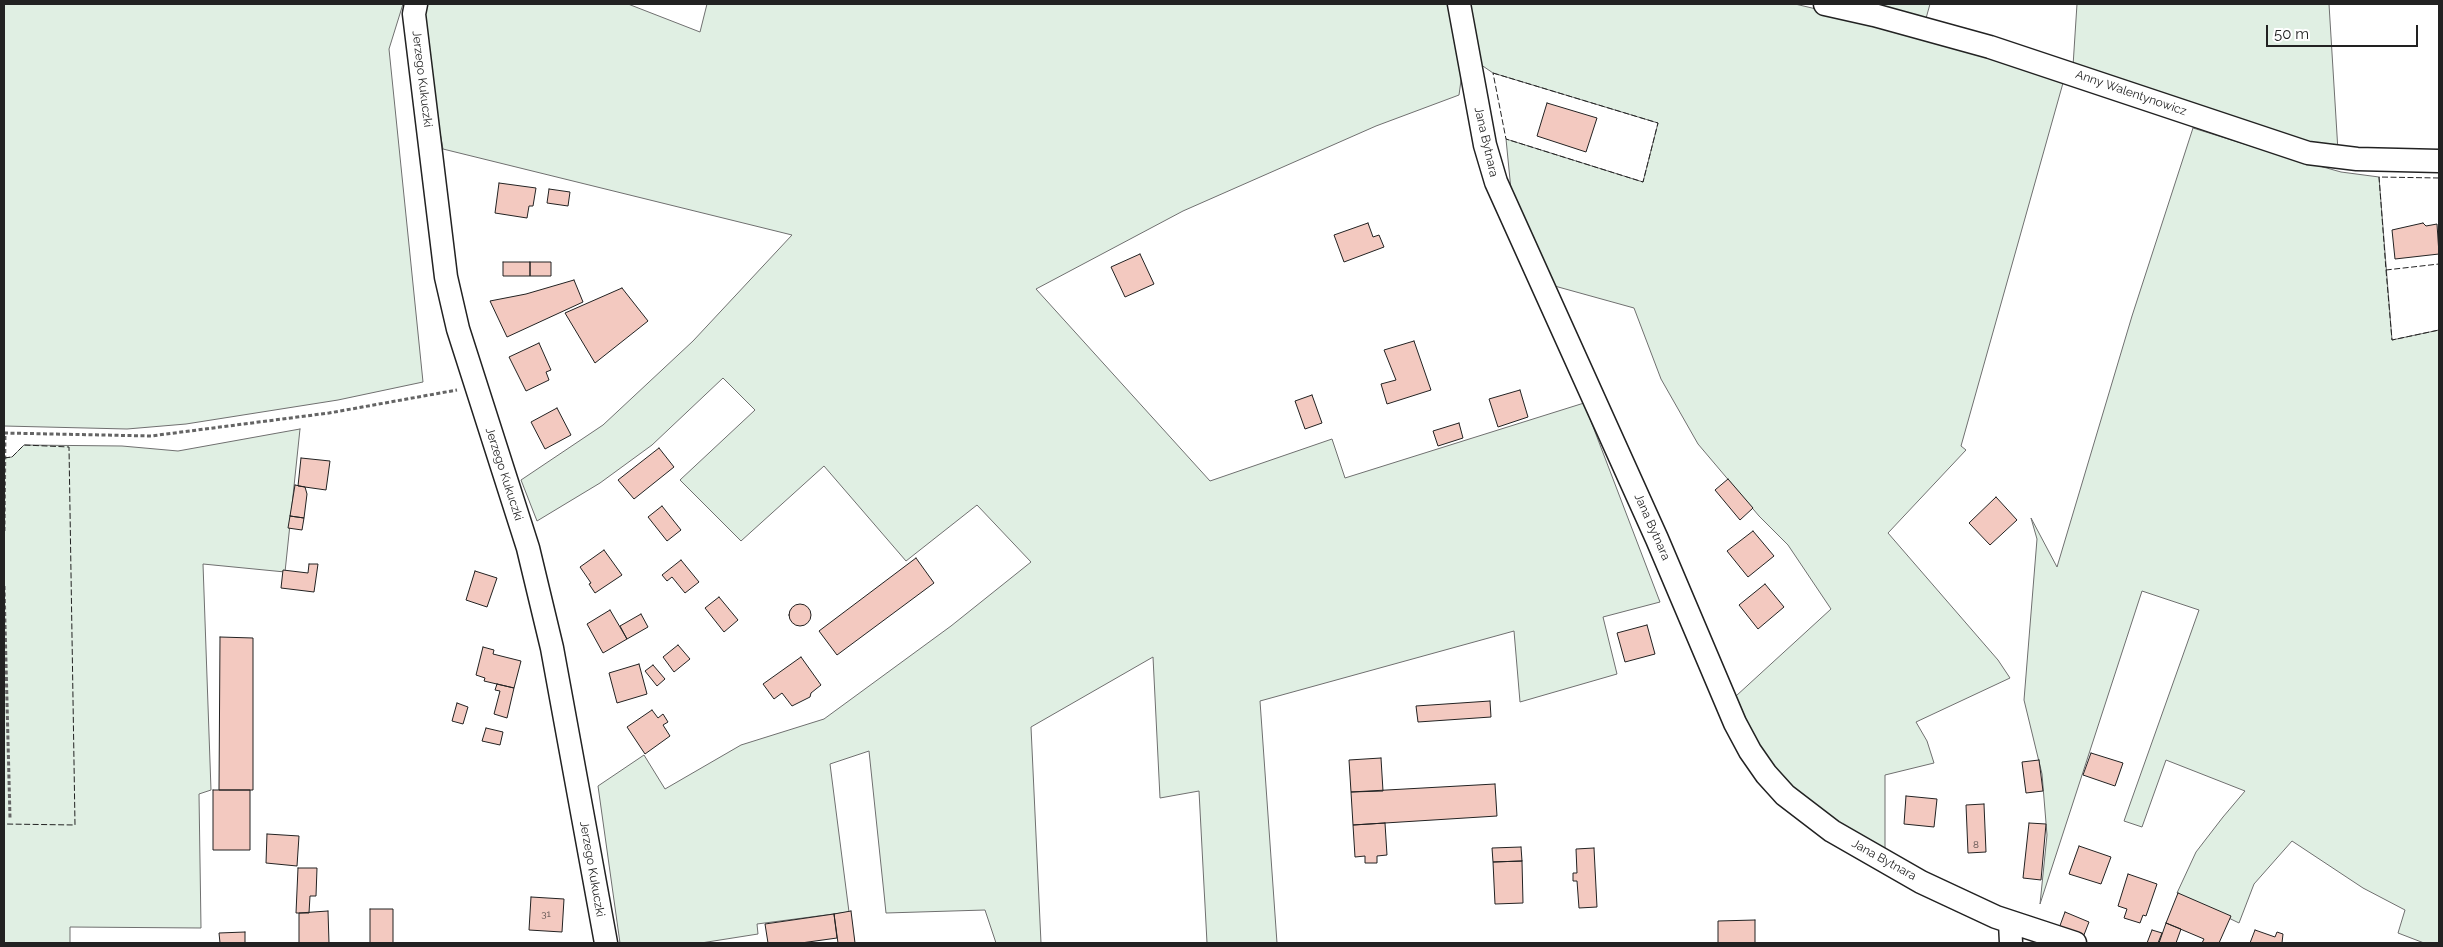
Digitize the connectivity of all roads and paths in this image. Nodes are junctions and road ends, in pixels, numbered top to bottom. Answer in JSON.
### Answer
{"nodes":[{"id":1,"x":416,"y":4,"type":"edge"},
{"id":2,"x":1459,"y":4,"type":"edge"},
{"id":3,"x":1825,"y":4,"type":"edge"},
{"id":4,"x":2439,"y":161,"type":"edge"},
{"id":5,"x":476,"y":386,"type":"junction"},
{"id":6,"x":4,"y":433,"type":"edge"},
{"id":7,"x":4,"y":531,"type":"edge"},
{"id":8,"x":4,"y":586,"type":"edge"},
{"id":9,"x":4,"y":612,"type":"edge"},
{"id":10,"x":5,"y":650,"type":"edge"},
{"id":11,"x":5,"y":686,"type":"edge"},
{"id":12,"x":6,"y":724,"type":"edge"},
{"id":13,"x":4,"y":766,"type":"edge"},
{"id":14,"x":8,"y":766,"type":"junction"},
{"id":15,"x":10,"y":818,"type":"dead end"},
{"id":16,"x":2010,"y":933,"type":"edge"},
{"id":17,"x":606,"y":943,"type":"edge"},
{"id":18,"x":2075,"y":943,"type":"edge"}],
"edges":[{"from":1,"to":5,"type":"street","name":"Jerzego Kukuczki"},
{"from":2,"to":16,"type":"street","name":"Jana Bytnara"},
{"from":3,"to":4,"type":"street","name":"Anny Walentynowicz"},
{"from":5,"to":6,"type":"path"},
{"from":5,"to":17,"type":"street","name":"Jerzego Kukuczki"},
{"from":6,"to":7,"type":"path"},
{"from":8,"to":9,"type":"path"},
{"from":9,"to":10,"type":"path"},
{"from":10,"to":11,"type":"path"},
{"from":11,"to":12,"type":"path"},
{"from":12,"to":14,"type":"path"},
{"from":13,"to":14,"type":"path"},
{"from":14,"to":15,"type":"path"},
{"from":16,"to":18,"type":"street","name":"Jana Bytnara"}]}
